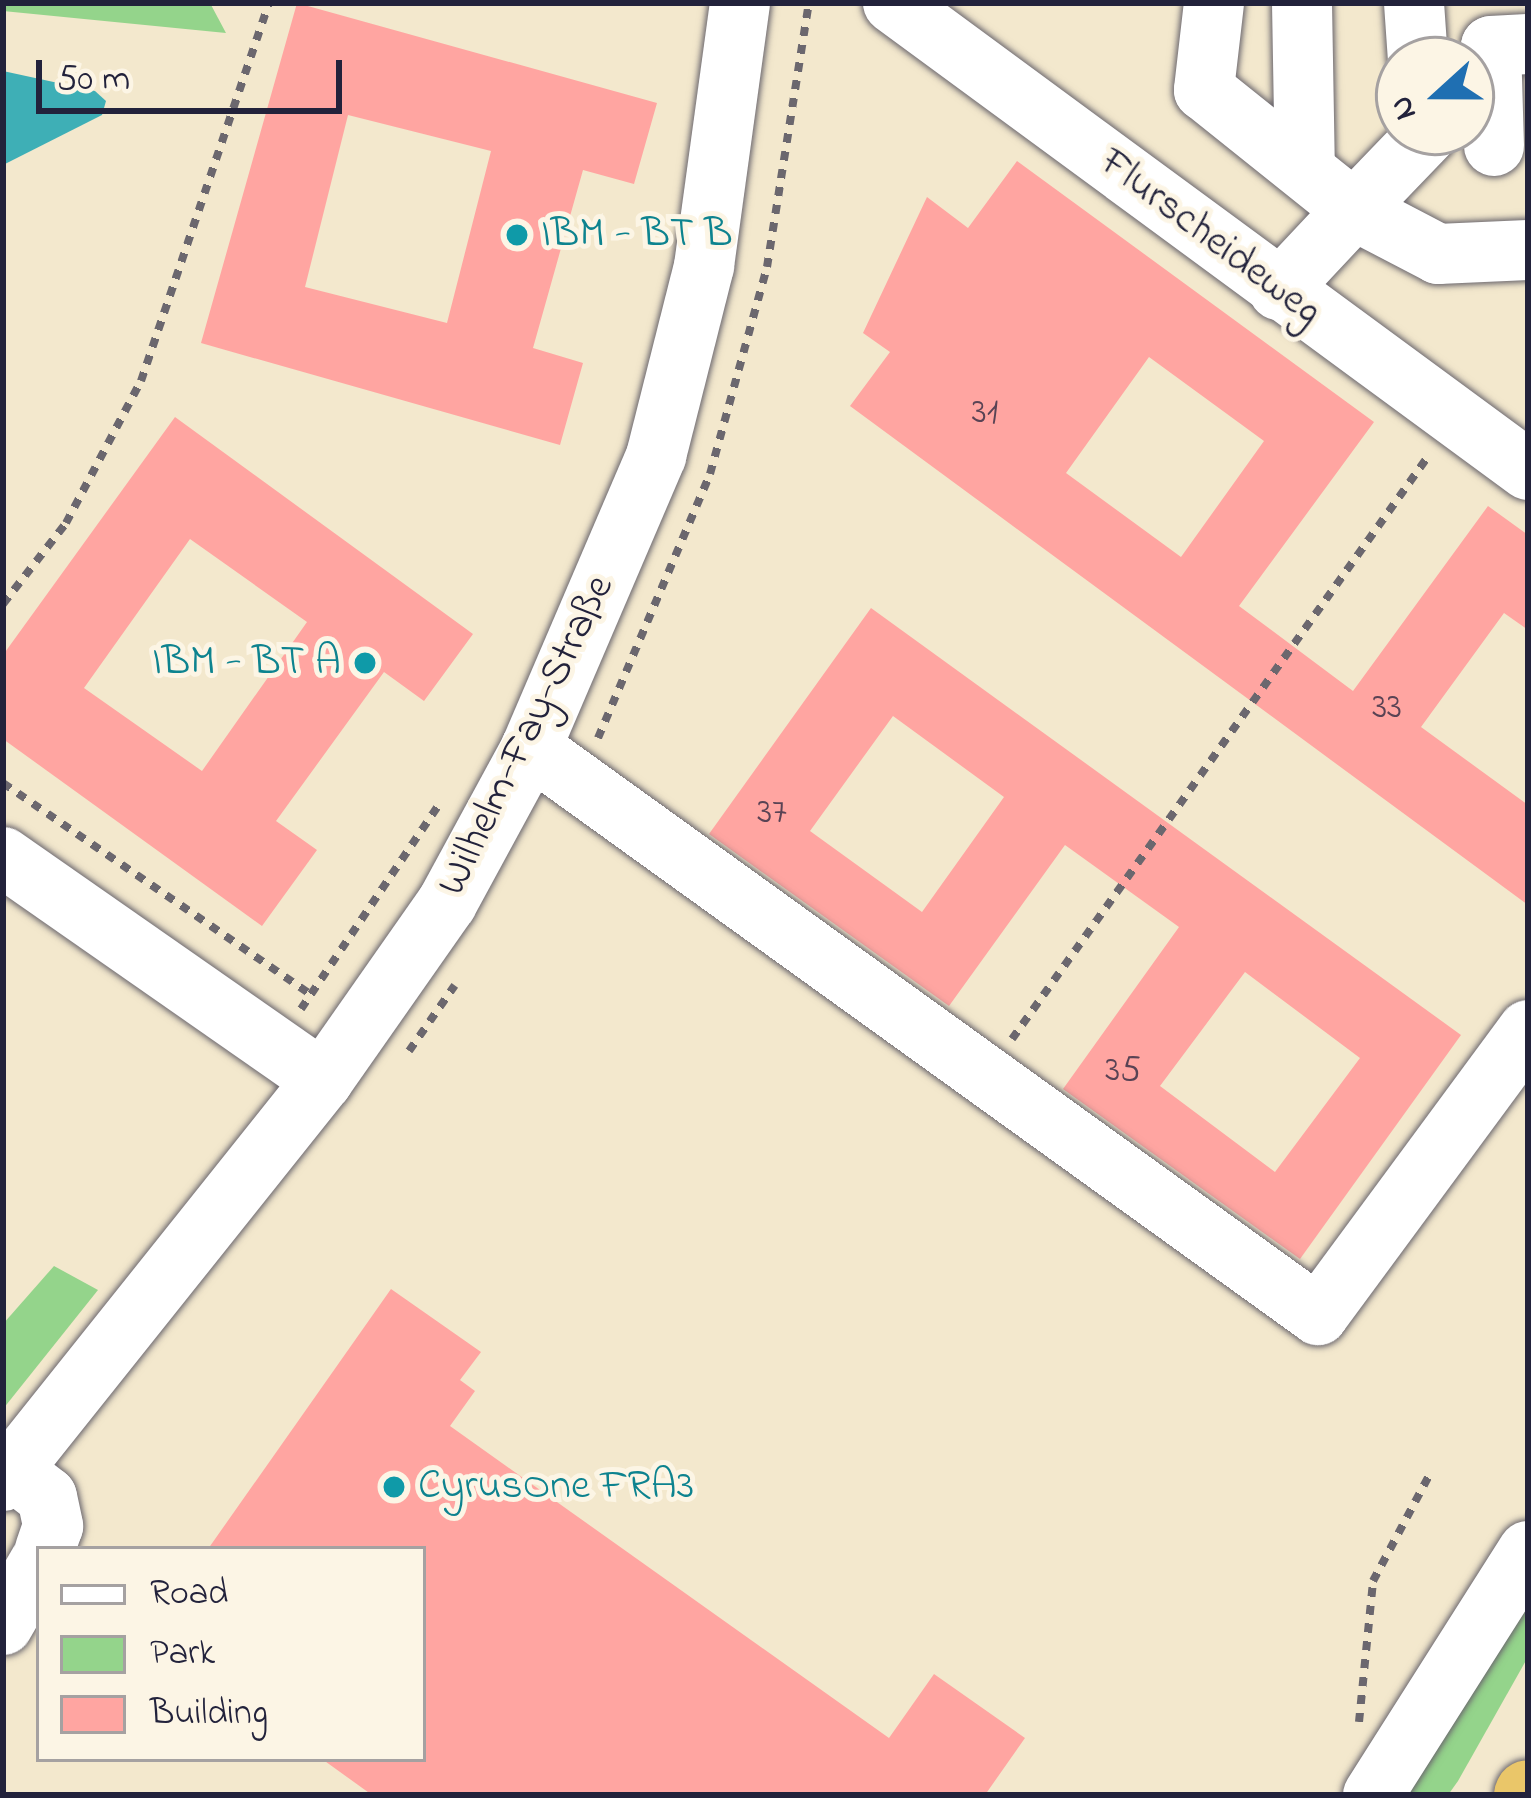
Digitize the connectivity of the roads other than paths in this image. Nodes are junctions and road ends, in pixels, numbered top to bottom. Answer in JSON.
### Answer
{"nodes":[{"id":1,"x":740,"y":3,"type":"edge"},
{"id":2,"x":893,"y":3,"type":"edge"},
{"id":3,"x":1214,"y":3,"type":"edge"},
{"id":4,"x":1302,"y":3,"type":"edge"},
{"id":5,"x":1414,"y":3,"type":"edge"},
{"id":6,"x":1416,"y":36,"type":"edge"},
{"id":7,"x":1528,"y":44,"type":"edge"},
{"id":8,"x":1495,"y":46,"type":"edge"},
{"id":9,"x":1406,"y":156,"type":"edge"},
{"id":10,"x":1305,"y":170,"type":"junction"},
{"id":11,"x":1354,"y":210,"type":"junction"},
{"id":12,"x":1528,"y":250,"type":"edge"},
{"id":13,"x":1279,"y":290,"type":"junction"},
{"id":14,"x":1528,"y":470,"type":"edge"},
{"id":15,"x":531,"y":748,"type":"junction"},
{"id":16,"x":3,"y":857,"type":"edge"},
{"id":17,"x":1528,"y":1030,"type":"edge"},
{"id":18,"x":301,"y":1064,"type":"junction"},
{"id":19,"x":8,"y":1476,"type":"edge"},
{"id":20,"x":46,"y":1546,"type":"edge"},
{"id":21,"x":1528,"y":1551,"type":"edge"},
{"id":22,"x":36,"y":1569,"type":"edge"},
{"id":23,"x":3,"y":1624,"type":"edge"},
{"id":24,"x":1365,"y":1768,"type":"edge"}],
"edges":[{"from":1,"to":15,"type":"street","name":"Wilhelm-Fay-Straße"},
{"from":2,"to":13,"type":"street","name":"Flurscheideweg"},
{"from":3,"to":10,"type":"street"},
{"from":4,"to":10,"type":"street"},
{"from":5,"to":6,"type":"street"},
{"from":7,"to":8,"type":"street"},
{"from":9,"to":11,"type":"street"},
{"from":10,"to":11,"type":"street"},
{"from":11,"to":12,"type":"street"},
{"from":11,"to":13,"type":"street"},
{"from":13,"to":14,"type":"street","name":"Flurscheideweg"},
{"from":15,"to":17,"type":"street"},
{"from":15,"to":18,"type":"street","name":"Wilhelm-Fay-Straße"},
{"from":16,"to":18,"type":"street"},
{"from":18,"to":19,"type":"street","name":"Wilhelm-Fay-Straße"},
{"from":19,"to":20,"type":"street"},
{"from":21,"to":24,"type":"street"},
{"from":22,"to":23,"type":"street"}]}
